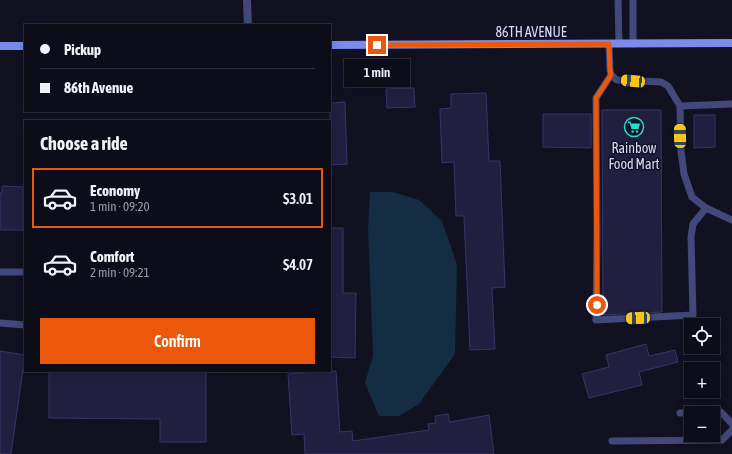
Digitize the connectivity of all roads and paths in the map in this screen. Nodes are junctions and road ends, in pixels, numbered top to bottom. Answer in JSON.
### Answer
{"nodes":[{"id":1,"x":247,"y":0,"type":"edge"},
{"id":2,"x":618,"y":0,"type":"edge"},
{"id":3,"x":633,"y":0,"type":"edge"},
{"id":4,"x":248,"y":24,"type":"edge"},
{"id":5,"x":732,"y":43,"type":"edge"},
{"id":6,"x":609,"y":44,"type":"junction"},
{"id":7,"x":619,"y":44,"type":"junction"},
{"id":8,"x":633,"y":44,"type":"junction"},
{"id":9,"x":331,"y":45,"type":"edge"},
{"id":10,"x":0,"y":46,"type":"edge"},
{"id":11,"x":24,"y":46,"type":"edge"},
{"id":12,"x":611,"y":75,"type":"junction"},
{"id":13,"x":732,"y":104,"type":"edge"},
{"id":14,"x":680,"y":106,"type":"junction"},
{"id":15,"x":706,"y":208,"type":"junction"},
{"id":16,"x":732,"y":220,"type":"edge"},
{"id":17,"x":0,"y":272,"type":"edge"},
{"id":18,"x":24,"y":272,"type":"edge"},
{"id":19,"x":0,"y":323,"type":"edge"},
{"id":20,"x":24,"y":325,"type":"edge"},
{"id":21,"x":680,"y":413,"type":"dead end"},
{"id":22,"x":732,"y":424,"type":"edge"},
{"id":23,"x":732,"y":430,"type":"edge"},
{"id":24,"x":612,"y":441,"type":"dead end"}],
"edges":[{"from":1,"to":4,"type":"street"},
{"from":2,"to":7,"type":"lane"},
{"from":3,"to":8,"type":"lane"},
{"from":5,"to":8,"type":"street","name":"86TH AVENUE"},
{"from":6,"to":7,"type":"street","name":"86TH AVENUE"},
{"from":6,"to":9,"type":"street","name":"86TH AVENUE"},
{"from":6,"to":12,"type":"lane"},
{"from":7,"to":8,"type":"street","name":"86TH AVENUE"},
{"from":10,"to":11,"type":"street"},
{"from":12,"to":14,"type":"lane"},
{"from":12,"to":15,"type":"lane"},
{"from":13,"to":14,"type":"lane"},
{"from":14,"to":15,"type":"lane"},
{"from":15,"to":16,"type":"lane"},
{"from":17,"to":18,"type":"lane"},
{"from":19,"to":20,"type":"lane"},
{"from":21,"to":22,"type":"lane"},
{"from":23,"to":24,"type":"lane"}]}
